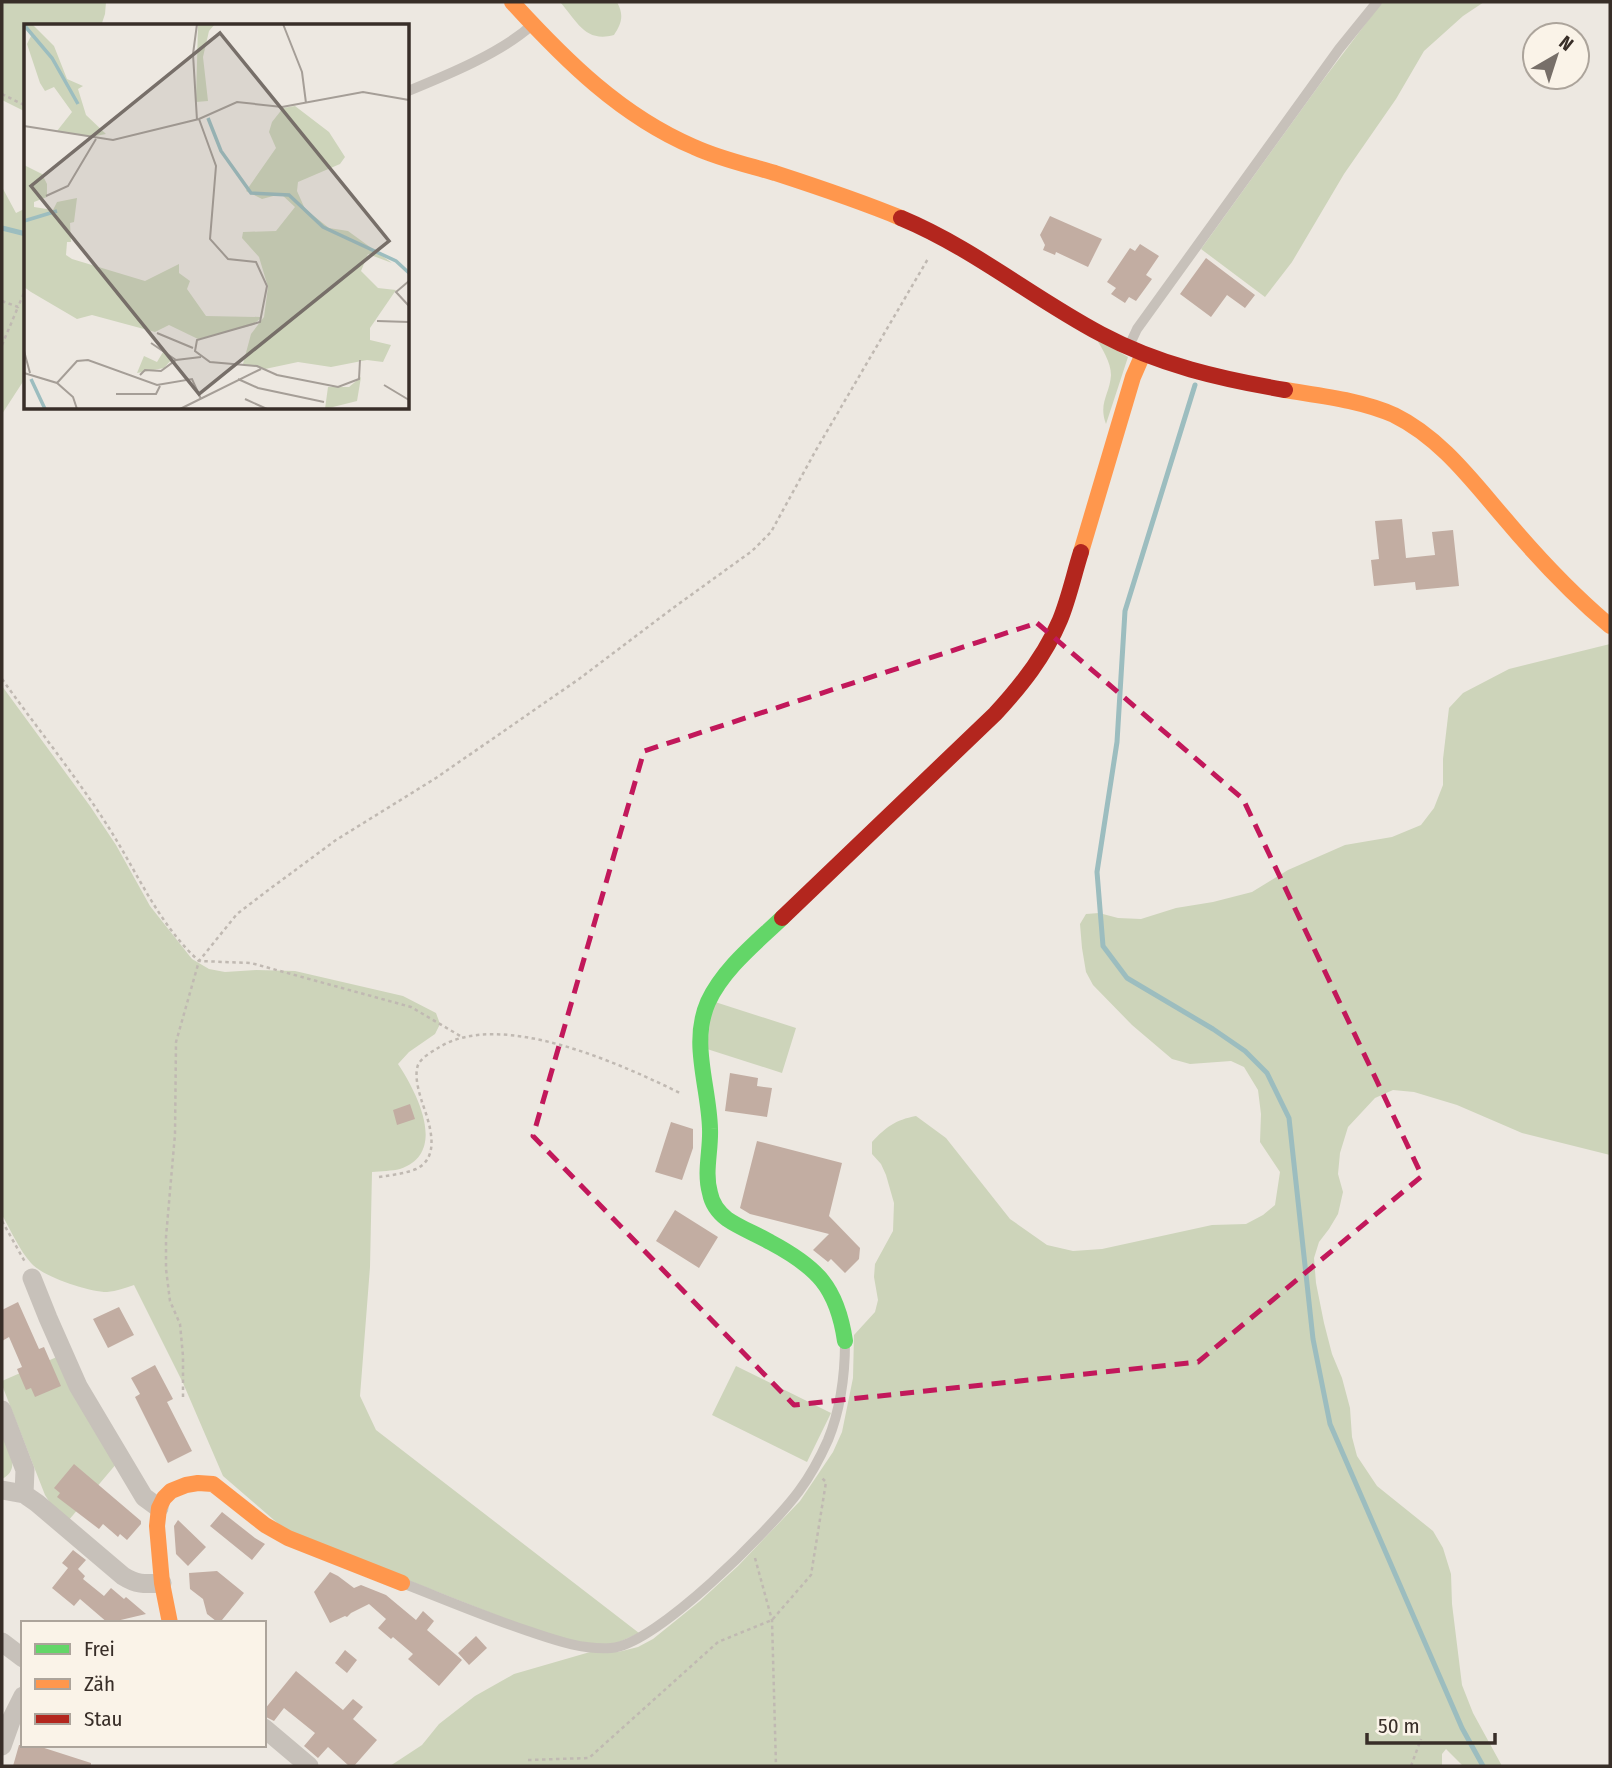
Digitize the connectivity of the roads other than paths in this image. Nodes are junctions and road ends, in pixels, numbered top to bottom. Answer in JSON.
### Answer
{"nodes":[{"id":1,"x":512,"y":2,"type":"edge"},
{"id":2,"x":1377,"y":2,"type":"edge"},
{"id":3,"x":532,"y":25,"type":"junction"},
{"id":4,"x":410,"y":90,"type":"edge"},
{"id":5,"x":1135,"y":351,"type":"junction"},
{"id":6,"x":1610,"y":626,"type":"edge"},
{"id":7,"x":32,"y":1278,"type":"road end"},
{"id":8,"x":845,"y":1341,"type":"joint"},
{"id":9,"x":2,"y":1409,"type":"edge"},
{"id":10,"x":2,"y":1490,"type":"edge"},
{"id":11,"x":23,"y":1494,"type":"junction"},
{"id":12,"x":159,"y":1507,"type":"junction"},
{"id":13,"x":162,"y":1583,"type":"junction"},
{"id":14,"x":402,"y":1583,"type":"joint"},
{"id":15,"x":170,"y":1621,"type":"edge"},
{"id":16,"x":2,"y":1642,"type":"edge"},
{"id":17,"x":21,"y":1656,"type":"edge"},
{"id":18,"x":21,"y":1700,"type":"edge"},
{"id":19,"x":266,"y":1730,"type":"edge"},
{"id":20,"x":2,"y":1746,"type":"edge"},
{"id":21,"x":309,"y":1766,"type":"edge"}],
"edges":[{"from":1,"to":3,"type":"street"},
{"from":2,"to":5,"type":"lane"},
{"from":3,"to":4,"type":"lane"},
{"from":3,"to":5,"type":"street"},
{"from":5,"to":6,"type":"street"},
{"from":5,"to":8,"type":"street"},
{"from":7,"to":12,"type":"street"},
{"from":8,"to":14,"type":"lane"},
{"from":9,"to":11,"type":"street"},
{"from":10,"to":11,"type":"street"},
{"from":11,"to":13,"type":"street"},
{"from":12,"to":13,"type":"street"},
{"from":12,"to":14,"type":"street"},
{"from":13,"to":15,"type":"street"},
{"from":16,"to":17,"type":"street"},
{"from":18,"to":20,"type":"street"},
{"from":19,"to":21,"type":"street"}]}
